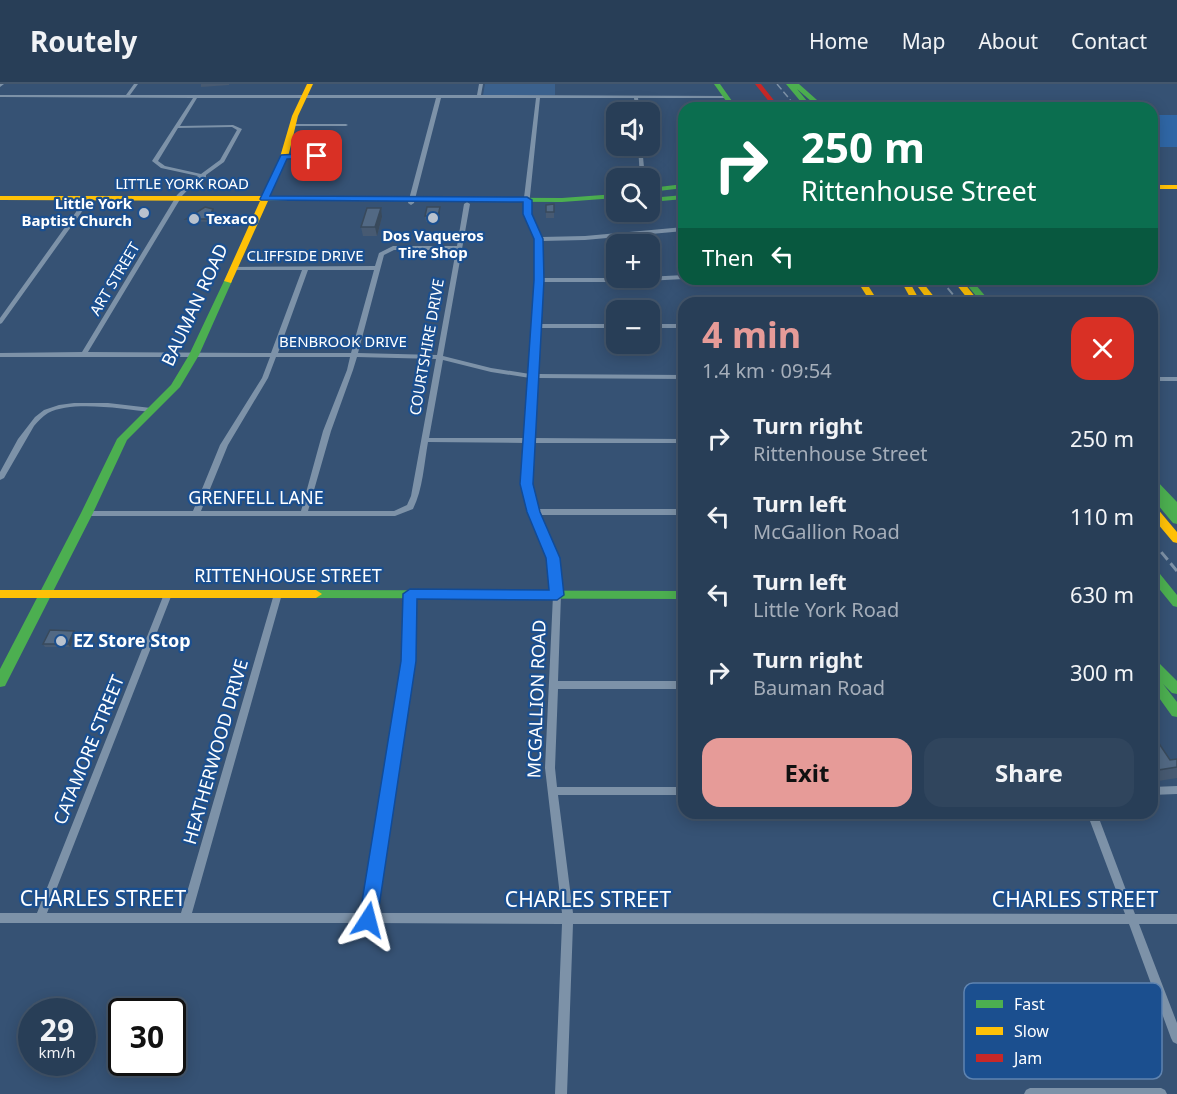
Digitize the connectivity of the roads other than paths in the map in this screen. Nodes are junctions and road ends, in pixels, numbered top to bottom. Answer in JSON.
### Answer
{"nodes":[{"id":1,"x":136,"y":84,"type":"edge"},
{"id":2,"x":310,"y":84,"type":"edge"},
{"id":3,"x":481,"y":84,"type":"edge"},
{"id":4,"x":717,"y":84,"type":"edge"},
{"id":5,"x":758,"y":84,"type":"edge"},
{"id":6,"x":789,"y":84,"type":"edge"},
{"id":7,"x":795,"y":84,"type":"edge"},
{"id":8,"x":0,"y":96,"type":"edge"},
{"id":9,"x":127,"y":96,"type":"junction"},
{"id":10,"x":196,"y":96,"type":"junction"},
{"id":11,"x":304,"y":96,"type":"junction"},
{"id":12,"x":479,"y":96,"type":"junction"},
{"id":13,"x":439,"y":97,"type":"junction"},
{"id":14,"x":538,"y":97,"type":"junction"},
{"id":15,"x":636,"y":97,"type":"junction"},
{"id":16,"x":725,"y":97,"type":"junction"},
{"id":17,"x":637,"y":102,"type":"edge"},
{"id":18,"x":729,"y":102,"type":"edge"},
{"id":19,"x":772,"y":102,"type":"edge"},
{"id":20,"x":805,"y":102,"type":"edge"},
{"id":21,"x":812,"y":102,"type":"edge"},
{"id":22,"x":816,"y":102,"type":"edge"},
{"id":23,"x":293,"y":125,"type":"junction"},
{"id":24,"x":346,"y":125,"type":"dead end"},
{"id":25,"x":176,"y":127,"type":"junction"},
{"id":26,"x":333,"y":156,"type":"dead end"},
{"id":27,"x":284,"y":157,"type":"junction"},
{"id":28,"x":204,"y":176,"type":"junction"},
{"id":29,"x":1158,"y":181,"type":"edge"},
{"id":30,"x":1177,"y":181,"type":"edge"},
{"id":31,"x":678,"y":187,"type":"edge"},
{"id":32,"x":1158,"y":187,"type":"edge"},
{"id":33,"x":1177,"y":187,"type":"edge"},
{"id":34,"x":660,"y":190,"type":"edge"},
{"id":35,"x":678,"y":191,"type":"edge"},
{"id":36,"x":660,"y":192,"type":"edge"},
{"id":37,"x":606,"y":197,"type":"edge"},
{"id":38,"x":678,"y":199,"type":"edge"},
{"id":39,"x":660,"y":200,"type":"edge"},
{"id":40,"x":0,"y":201,"type":"edge"},
{"id":41,"x":86,"y":201,"type":"junction"},
{"id":42,"x":176,"y":201,"type":"junction"},
{"id":43,"x":263,"y":201,"type":"junction"},
{"id":44,"x":412,"y":201,"type":"junction"},
{"id":45,"x":527,"y":202,"type":"junction"},
{"id":46,"x":606,"y":202,"type":"edge"},
{"id":47,"x":466,"y":204,"type":"junction"},
{"id":48,"x":678,"y":230,"type":"edge"},
{"id":49,"x":539,"y":239,"type":"junction"},
{"id":50,"x":459,"y":248,"type":"junction"},
{"id":51,"x":233,"y":268,"type":"junction"},
{"id":52,"x":306,"y":268,"type":"junction"},
{"id":53,"x":377,"y":268,"type":"junction"},
{"id":54,"x":678,"y":277,"type":"edge"},
{"id":55,"x":539,"y":280,"type":"junction"},
{"id":56,"x":921,"y":285,"type":"edge"},
{"id":57,"x":963,"y":285,"type":"edge"},
{"id":58,"x":930,"y":297,"type":"edge"},
{"id":59,"x":976,"y":297,"type":"edge"},
{"id":60,"x":0,"y":322,"type":"edge"},
{"id":61,"x":536,"y":326,"type":"junction"},
{"id":62,"x":606,"y":326,"type":"edge"},
{"id":63,"x":660,"y":326,"type":"edge"},
{"id":64,"x":678,"y":326,"type":"edge"},
{"id":65,"x":84,"y":354,"type":"junction"},
{"id":66,"x":0,"y":355,"type":"edge"},
{"id":67,"x":194,"y":355,"type":"junction"},
{"id":68,"x":274,"y":355,"type":"junction"},
{"id":69,"x":353,"y":356,"type":"junction"},
{"id":70,"x":440,"y":357,"type":"junction"},
{"id":71,"x":532,"y":376,"type":"junction"},
{"id":72,"x":678,"y":377,"type":"edge"},
{"id":73,"x":1158,"y":379,"type":"edge"},
{"id":74,"x":1177,"y":379,"type":"edge"},
{"id":75,"x":151,"y":410,"type":"junction"},
{"id":76,"x":426,"y":440,"type":"junction"},
{"id":77,"x":529,"y":441,"type":"junction"},
{"id":78,"x":678,"y":441,"type":"edge"},
{"id":79,"x":0,"y":478,"type":"edge"},
{"id":80,"x":1158,"y":488,"type":"edge"},
{"id":81,"x":1158,"y":495,"type":"edge"},
{"id":82,"x":415,"y":496,"type":"joint"},
{"id":83,"x":1177,"y":508,"type":"edge"},
{"id":84,"x":534,"y":512,"type":"junction"},
{"id":85,"x":678,"y":512,"type":"edge"},
{"id":86,"x":87,"y":513,"type":"junction"},
{"id":87,"x":304,"y":513,"type":"junction"},
{"id":88,"x":196,"y":514,"type":"junction"},
{"id":89,"x":1158,"y":517,"type":"edge"},
{"id":90,"x":1177,"y":520,"type":"edge"},
{"id":91,"x":1177,"y":539,"type":"edge"},
{"id":92,"x":1158,"y":579,"type":"edge"},
{"id":93,"x":0,"y":594,"type":"edge"},
{"id":94,"x":45,"y":594,"type":"junction"},
{"id":95,"x":168,"y":594,"type":"junction"},
{"id":96,"x":278,"y":594,"type":"junction"},
{"id":97,"x":410,"y":594,"type":"junction"},
{"id":98,"x":557,"y":595,"type":"junction"},
{"id":99,"x":678,"y":595,"type":"edge"},
{"id":100,"x":1177,"y":603,"type":"edge"},
{"id":101,"x":1158,"y":670,"type":"edge"},
{"id":102,"x":0,"y":682,"type":"edge"},
{"id":103,"x":554,"y":685,"type":"junction"},
{"id":104,"x":678,"y":685,"type":"edge"},
{"id":105,"x":1158,"y":686,"type":"edge"},
{"id":106,"x":1177,"y":689,"type":"edge"},
{"id":107,"x":1177,"y":712,"type":"edge"},
{"id":108,"x":1177,"y":790,"type":"edge"},
{"id":109,"x":552,"y":791,"type":"junction"},
{"id":110,"x":678,"y":791,"type":"edge"},
{"id":111,"x":1158,"y":791,"type":"edge"},
{"id":112,"x":1094,"y":819,"type":"edge"},
{"id":113,"x":0,"y":918,"type":"edge"},
{"id":114,"x":40,"y":918,"type":"junction"},
{"id":115,"x":185,"y":919,"type":"junction"},
{"id":116,"x":568,"y":919,"type":"junction"},
{"id":117,"x":1177,"y":919,"type":"edge"},
{"id":118,"x":368,"y":920,"type":"junction"},
{"id":119,"x":1132,"y":920,"type":"junction"},
{"id":120,"x":1156,"y":983,"type":"edge"},
{"id":121,"x":1162,"y":999,"type":"edge"},
{"id":122,"x":1177,"y":1038,"type":"edge"},
{"id":123,"x":561,"y":1094,"type":"edge"},
{"id":124,"x":1030,"y":1094,"type":"edge"},
{"id":125,"x":1161,"y":1094,"type":"edge"}],
"edges":[{"from":1,"to":9,"type":"street"},
{"from":2,"to":11,"type":"main road","name":"BAUMAN ROAD"},
{"from":3,"to":12,"type":"street"},
{"from":4,"to":16,"type":"main road"},
{"from":5,"to":19,"type":"main road"},
{"from":6,"to":20,"type":"main road"},
{"from":7,"to":21,"type":"main road"},
{"from":7,"to":22,"type":"main road"},
{"from":8,"to":9,"type":"street"},
{"from":9,"to":10,"type":"street"},
{"from":10,"to":11,"type":"street"},
{"from":10,"to":25,"type":"street"},
{"from":11,"to":13,"type":"street"},
{"from":11,"to":23,"type":"main road","name":"BAUMAN ROAD"},
{"from":12,"to":13,"type":"street"},
{"from":12,"to":14,"type":"street"},
{"from":13,"to":44,"type":"street"},
{"from":14,"to":15,"type":"street"},
{"from":14,"to":45,"type":"street","name":"MCGALLION ROAD"},
{"from":15,"to":16,"type":"street"},
{"from":15,"to":17,"type":"street"},
{"from":16,"to":18,"type":"main road"},
{"from":23,"to":24,"type":"street"},
{"from":23,"to":27,"type":"main road","name":"BAUMAN ROAD"},
{"from":25,"to":28,"type":"street"},
{"from":25,"to":28,"type":"street","name":"ART STREET"},
{"from":26,"to":27,"type":"street"},
{"from":27,"to":43,"type":"main road","name":"BAUMAN ROAD"},
{"from":28,"to":42,"type":"street","name":"ART STREET"},
{"from":29,"to":30,"type":"main road"},
{"from":31,"to":34,"type":"main road"},
{"from":32,"to":33,"type":"main road"},
{"from":35,"to":36,"type":"main road"},
{"from":37,"to":45,"type":"main road","name":"LITTLE YORK ROAD"},
{"from":38,"to":39,"type":"main road"},
{"from":40,"to":41,"type":"main road","name":"LITTLE YORK ROAD"},
{"from":41,"to":42,"type":"main road","name":"LITTLE YORK ROAD"},
{"from":41,"to":60,"type":"street"},
{"from":42,"to":43,"type":"main road","name":"LITTLE YORK ROAD"},
{"from":42,"to":65,"type":"street","name":"ART STREET"},
{"from":43,"to":44,"type":"main road","name":"LITTLE YORK ROAD"},
{"from":43,"to":51,"type":"main road","name":"BAUMAN ROAD"},
{"from":44,"to":45,"type":"main road","name":"LITTLE YORK ROAD"},
{"from":44,"to":47,"type":"main road","name":"LITTLE YORK ROAD"},
{"from":45,"to":46,"type":"main road","name":"LITTLE YORK ROAD"},
{"from":45,"to":47,"type":"main road","name":"LITTLE YORK ROAD"},
{"from":45,"to":49,"type":"street","name":"MCGALLION ROAD"},
{"from":47,"to":50,"type":"street","name":"COURTSHIRE DRIVE"},
{"from":48,"to":49,"type":"street"},
{"from":49,"to":55,"type":"street","name":"MCGALLION ROAD"},
{"from":50,"to":53,"type":"street"},
{"from":50,"to":70,"type":"street","name":"COURTSHIRE DRIVE"},
{"from":51,"to":52,"type":"street","name":"CLIFFSIDE DRIVE"},
{"from":51,"to":67,"type":"main road","name":"BAUMAN ROAD"},
{"from":52,"to":53,"type":"street","name":"CLIFFSIDE DRIVE"},
{"from":52,"to":68,"type":"street"},
{"from":53,"to":69,"type":"street"},
{"from":54,"to":55,"type":"street"},
{"from":55,"to":61,"type":"street","name":"MCGALLION ROAD"},
{"from":56,"to":58,"type":"main road"},
{"from":57,"to":59,"type":"main road"},
{"from":61,"to":62,"type":"street"},
{"from":61,"to":71,"type":"street","name":"MCGALLION ROAD"},
{"from":63,"to":64,"type":"street"},
{"from":65,"to":66,"type":"street","name":"BENBROOK DRIVE"},
{"from":65,"to":67,"type":"street","name":"BENBROOK DRIVE"},
{"from":67,"to":68,"type":"street","name":"BENBROOK DRIVE"},
{"from":67,"to":75,"type":"main road","name":"BAUMAN ROAD"},
{"from":68,"to":69,"type":"street","name":"BENBROOK DRIVE"},
{"from":68,"to":88,"type":"street"},
{"from":69,"to":70,"type":"street","name":"BENBROOK DRIVE"},
{"from":69,"to":87,"type":"street"},
{"from":70,"to":71,"type":"street","name":"BENBROOK DRIVE"},
{"from":70,"to":76,"type":"street","name":"COURTSHIRE DRIVE"},
{"from":71,"to":72,"type":"street","name":"BENBROOK DRIVE"},
{"from":71,"to":77,"type":"street","name":"MCGALLION ROAD"},
{"from":73,"to":74,"type":"street"},
{"from":75,"to":79,"type":"street"},
{"from":75,"to":86,"type":"main road","name":"BAUMAN ROAD"},
{"from":76,"to":77,"type":"street"},
{"from":76,"to":82,"type":"street","name":"COURTSHIRE DRIVE"},
{"from":77,"to":78,"type":"street"},
{"from":77,"to":84,"type":"street","name":"MCGALLION ROAD"},
{"from":80,"to":83,"type":"main road"},
{"from":81,"to":90,"type":"main road"},
{"from":82,"to":87,"type":"street","name":"GRENFELL LANE"},
{"from":84,"to":85,"type":"street"},
{"from":84,"to":98,"type":"street","name":"MCGALLION ROAD"},
{"from":86,"to":88,"type":"street","name":"GRENFELL LANE"},
{"from":86,"to":94,"type":"main road","name":"BAUMAN ROAD"},
{"from":87,"to":88,"type":"street","name":"GRENFELL LANE"},
{"from":89,"to":91,"type":"main road"},
{"from":92,"to":100,"type":"main road"},
{"from":93,"to":94,"type":"main road","name":"RITTENHOUSE STREET"},
{"from":94,"to":95,"type":"main road","name":"RITTENHOUSE STREET"},
{"from":94,"to":102,"type":"main road","name":"BAUMAN ROAD"},
{"from":95,"to":96,"type":"main road","name":"RITTENHOUSE STREET"},
{"from":95,"to":114,"type":"street","name":"CATAMORE STREET"},
{"from":96,"to":97,"type":"main road","name":"RITTENHOUSE STREET"},
{"from":96,"to":115,"type":"street","name":"HEATHERWOOD DRIVE"},
{"from":97,"to":98,"type":"main road","name":"RITTENHOUSE STREET"},
{"from":97,"to":118,"type":"street"},
{"from":98,"to":99,"type":"main road","name":"RITTENHOUSE STREET"},
{"from":98,"to":103,"type":"street","name":"MCGALLION ROAD"},
{"from":101,"to":106,"type":"main road"},
{"from":103,"to":104,"type":"street"},
{"from":103,"to":109,"type":"street","name":"MCGALLION ROAD"},
{"from":105,"to":107,"type":"main road"},
{"from":108,"to":111,"type":"street"},
{"from":109,"to":110,"type":"street"},
{"from":109,"to":116,"type":"street","name":"MCGALLION ROAD"},
{"from":112,"to":119,"type":"street"},
{"from":113,"to":114,"type":"street","name":"CHARLES STREET"},
{"from":114,"to":115,"type":"street","name":"CHARLES STREET"},
{"from":115,"to":118,"type":"street","name":"CHARLES STREET"},
{"from":116,"to":118,"type":"street","name":"CHARLES STREET"},
{"from":116,"to":119,"type":"street","name":"CHARLES STREET"},
{"from":116,"to":123,"type":"street","name":"MCGALLION ROAD"},
{"from":117,"to":119,"type":"street","name":"CHARLES STREET"},
{"from":119,"to":120,"type":"street"},
{"from":121,"to":122,"type":"street"},
{"from":124,"to":125,"type":"street"}]}
